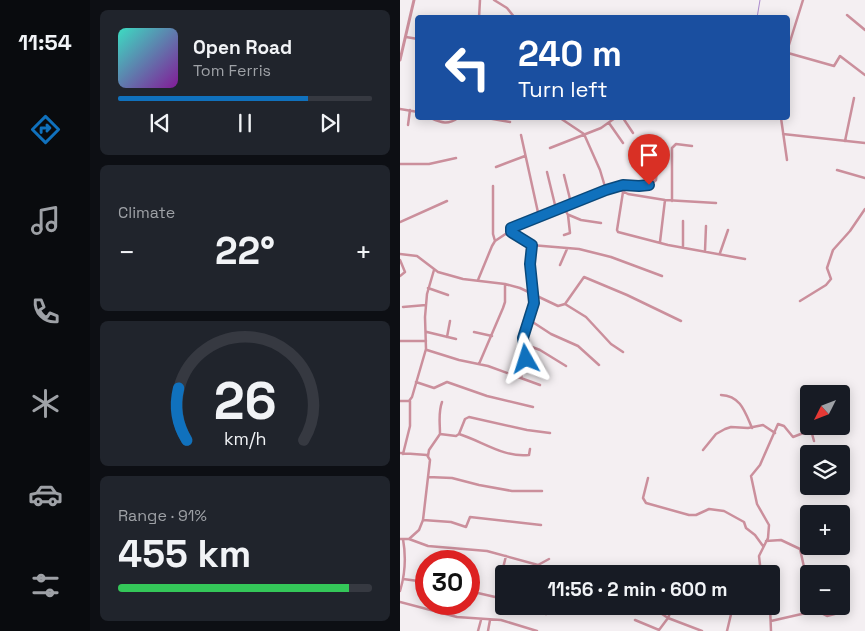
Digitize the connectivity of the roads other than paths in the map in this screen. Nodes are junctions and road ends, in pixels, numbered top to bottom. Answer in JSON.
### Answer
{"nodes":[{"id":1,"x":414,"y":0,"type":"edge"},
{"id":2,"x":480,"y":0,"type":"edge"},
{"id":3,"x":494,"y":0,"type":"edge"},
{"id":4,"x":803,"y":0,"type":"edge"},
{"id":5,"x":478,"y":15,"type":"edge"},
{"id":6,"x":513,"y":15,"type":"edge"},
{"id":7,"x":847,"y":15,"type":"dead end"},
{"id":8,"x":865,"y":30,"type":"edge"},
{"id":9,"x":406,"y":37,"type":"junction"},
{"id":10,"x":415,"y":38,"type":"edge"},
{"id":11,"x":790,"y":47,"type":"edge"},
{"id":12,"x":790,"y":55,"type":"edge"},
{"id":13,"x":400,"y":60,"type":"edge"},
{"id":14,"x":865,"y":75,"type":"edge"},
{"id":15,"x":854,"y":98,"type":"dead end"},
{"id":16,"x":400,"y":110,"type":"edge"},
{"id":17,"x":410,"y":110,"type":"junction"},
{"id":18,"x":415,"y":111,"type":"edge"},
{"id":19,"x":435,"y":120,"type":"edge"},
{"id":20,"x":454,"y":120,"type":"edge"},
{"id":21,"x":498,"y":120,"type":"edge"},
{"id":22,"x":563,"y":120,"type":"edge"},
{"id":23,"x":612,"y":120,"type":"edge"},
{"id":24,"x":624,"y":120,"type":"edge"},
{"id":25,"x":781,"y":120,"type":"edge"},
{"id":26,"x":510,"y":122,"type":"dead end"},
{"id":27,"x":608,"y":123,"type":"junction"},
{"id":28,"x":408,"y":125,"type":"dead end"},
{"id":29,"x":634,"y":133,"type":"dead end"},
{"id":30,"x":584,"y":134,"type":"junction"},
{"id":31,"x":783,"y":134,"type":"junction"},
{"id":32,"x":521,"y":135,"type":"dead end"},
{"id":33,"x":845,"y":141,"type":"junction"},
{"id":34,"x":623,"y":143,"type":"dead end"},
{"id":35,"x":865,"y":143,"type":"edge"},
{"id":36,"x":692,"y":146,"type":"dead end"},
{"id":37,"x":550,"y":148,"type":"dead end"},
{"id":38,"x":525,"y":156,"type":"junction"},
{"id":39,"x":456,"y":158,"type":"dead end"},
{"id":40,"x":787,"y":160,"type":"dead end"},
{"id":41,"x":400,"y":164,"type":"edge"},
{"id":42,"x":496,"y":167,"type":"dead end"},
{"id":43,"x":657,"y":167,"type":"dead end"},
{"id":44,"x":836,"y":170,"type":"dead end"},
{"id":45,"x":548,"y":172,"type":"dead end"},
{"id":46,"x":564,"y":176,"type":"dead end"},
{"id":47,"x":865,"y":178,"type":"edge"},
{"id":48,"x":493,"y":186,"type":"dead end"},
{"id":49,"x":617,"y":188,"type":"junction"},
{"id":50,"x":606,"y":190,"type":"junction"},
{"id":51,"x":624,"y":192,"type":"junction"},
{"id":52,"x":665,"y":200,"type":"junction"},
{"id":53,"x":672,"y":200,"type":"junction"},
{"id":54,"x":447,"y":201,"type":"dead end"},
{"id":55,"x":716,"y":202,"type":"dead end"},
{"id":56,"x":571,"y":203,"type":"junction"},
{"id":57,"x":563,"y":206,"type":"junction"},
{"id":58,"x":556,"y":209,"type":"junction"},
{"id":59,"x":865,"y":210,"type":"edge"},
{"id":60,"x":568,"y":215,"type":"junction"},
{"id":61,"x":539,"y":217,"type":"junction"},
{"id":62,"x":683,"y":221,"type":"dead end"},
{"id":63,"x":400,"y":222,"type":"edge"},
{"id":64,"x":601,"y":223,"type":"dead end"},
{"id":65,"x":706,"y":226,"type":"dead end"},
{"id":66,"x":510,"y":230,"type":"junction"},
{"id":67,"x":728,"y":230,"type":"dead end"},
{"id":68,"x":564,"y":235,"type":"dead end"},
{"id":69,"x":496,"y":241,"type":"junction"},
{"id":70,"x":660,"y":242,"type":"junction"},
{"id":71,"x":532,"y":245,"type":"junction"},
{"id":72,"x":683,"y":246,"type":"junction"},
{"id":73,"x":567,"y":249,"type":"junction"},
{"id":74,"x":706,"y":251,"type":"junction"},
{"id":75,"x":720,"y":253,"type":"junction"},
{"id":76,"x":400,"y":254,"type":"edge"},
{"id":77,"x":745,"y":259,"type":"dead end"},
{"id":78,"x":400,"y":260,"type":"edge"},
{"id":79,"x":560,"y":265,"type":"dead end"},
{"id":80,"x":434,"y":270,"type":"junction"},
{"id":81,"x":400,"y":276,"type":"edge"},
{"id":82,"x":662,"y":276,"type":"dead end"},
{"id":83,"x":478,"y":280,"type":"junction"},
{"id":84,"x":505,"y":284,"type":"junction"},
{"id":85,"x":428,"y":288,"type":"junction"},
{"id":86,"x":532,"y":294,"type":"junction"},
{"id":87,"x":448,"y":295,"type":"dead end"},
{"id":88,"x":800,"y":301,"type":"dead end"},
{"id":89,"x":565,"y":304,"type":"junction"},
{"id":90,"x":426,"y":305,"type":"junction"},
{"id":91,"x":403,"y":307,"type":"dead end"},
{"id":92,"x":528,"y":319,"type":"junction"},
{"id":93,"x":450,"y":321,"type":"dead end"},
{"id":94,"x":681,"y":321,"type":"dead end"},
{"id":95,"x":427,"y":332,"type":"junction"},
{"id":96,"x":474,"y":332,"type":"dead end"},
{"id":97,"x":492,"y":336,"type":"junction"},
{"id":98,"x":448,"y":337,"type":"junction"},
{"id":99,"x":456,"y":339,"type":"dead end"},
{"id":100,"x":426,"y":341,"type":"junction"},
{"id":101,"x":400,"y":342,"type":"edge"},
{"id":102,"x":524,"y":344,"type":"junction"},
{"id":103,"x":426,"y":350,"type":"junction"},
{"id":104,"x":623,"y":352,"type":"dead end"},
{"id":105,"x":479,"y":364,"type":"junction"},
{"id":106,"x":600,"y":365,"type":"dead end"},
{"id":107,"x":566,"y":366,"type":"dead end"},
{"id":108,"x":521,"y":378,"type":"junction"},
{"id":109,"x":416,"y":382,"type":"junction"},
{"id":110,"x":540,"y":385,"type":"dead end"},
{"id":111,"x":721,"y":395,"type":"dead end"},
{"id":112,"x":410,"y":400,"type":"junction"},
{"id":113,"x":400,"y":401,"type":"edge"},
{"id":114,"x":442,"y":402,"type":"dead end"},
{"id":115,"x":533,"y":406,"type":"dead end"},
{"id":116,"x":752,"y":428,"type":"junction"},
{"id":117,"x":550,"y":433,"type":"dead end"},
{"id":118,"x":775,"y":433,"type":"junction"},
{"id":119,"x":440,"y":434,"type":"junction"},
{"id":120,"x":459,"y":434,"type":"junction"},
{"id":121,"x":814,"y":442,"type":"dead end"},
{"id":122,"x":530,"y":449,"type":"dead end"},
{"id":123,"x":703,"y":450,"type":"dead end"},
{"id":124,"x":402,"y":454,"type":"edge"},
{"id":125,"x":428,"y":456,"type":"junction"},
{"id":126,"x":428,"y":477,"type":"junction"},
{"id":127,"x":648,"y":478,"type":"dead end"},
{"id":128,"x":542,"y":492,"type":"dead end"},
{"id":129,"x":423,"y":520,"type":"junction"},
{"id":130,"x":541,"y":525,"type":"dead end"},
{"id":131,"x":401,"y":539,"type":"edge"},
{"id":132,"x":409,"y":539,"type":"junction"},
{"id":133,"x":766,"y":541,"type":"junction"},
{"id":134,"x":763,"y":546,"type":"junction"},
{"id":135,"x":506,"y":556,"type":"junction"},
{"id":136,"x":549,"y":559,"type":"dead end"},
{"id":137,"x":504,"y":565,"type":"edge"},
{"id":138,"x":760,"y":565,"type":"edge"},
{"id":139,"x":804,"y":565,"type":"edge"},
{"id":140,"x":403,"y":580,"type":"junction"},
{"id":141,"x":415,"y":581,"type":"edge"},
{"id":142,"x":400,"y":591,"type":"edge"},
{"id":143,"x":480,"y":594,"type":"edge"},
{"id":144,"x":495,"y":597,"type":"edge"},
{"id":145,"x":400,"y":602,"type":"edge"},
{"id":146,"x":664,"y":615,"type":"edge"},
{"id":147,"x":669,"y":615,"type":"edge"},
{"id":148,"x":731,"y":615,"type":"edge"},
{"id":149,"x":771,"y":615,"type":"edge"},
{"id":150,"x":800,"y":615,"type":"edge"},
{"id":151,"x":668,"y":618,"type":"junction"},
{"id":152,"x":481,"y":620,"type":"junction"},
{"id":153,"x":490,"y":620,"type":"junction"},
{"id":154,"x":635,"y":620,"type":"dead end"},
{"id":155,"x":771,"y":622,"type":"junction"},
{"id":156,"x":518,"y":625,"type":"junction"},
{"id":157,"x":517,"y":629,"type":"dead end"},
{"id":158,"x":478,"y":631,"type":"edge"},
{"id":159,"x":488,"y":631,"type":"edge"},
{"id":160,"x":536,"y":631,"type":"edge"},
{"id":161,"x":702,"y":631,"type":"edge"},
{"id":162,"x":727,"y":631,"type":"edge"},
{"id":163,"x":771,"y":631,"type":"edge"}],
"edges":[{"from":1,"to":9,"type":"street"},
{"from":2,"to":5,"type":"street"},
{"from":3,"to":6,"type":"street"},
{"from":4,"to":11,"type":"street"},
{"from":7,"to":8,"type":"street"},
{"from":9,"to":10,"type":"street"},
{"from":9,"to":13,"type":"street"},
{"from":12,"to":14,"type":"street"},
{"from":15,"to":33,"type":"street"},
{"from":16,"to":17,"type":"street"},
{"from":17,"to":18,"type":"street"},
{"from":17,"to":28,"type":"street"},
{"from":19,"to":20,"type":"street"},
{"from":21,"to":26,"type":"street"},
{"from":22,"to":30,"type":"street"},
{"from":23,"to":27,"type":"street"},
{"from":24,"to":29,"type":"street"},
{"from":25,"to":31,"type":"street"},
{"from":27,"to":30,"type":"street"},
{"from":27,"to":34,"type":"street"},
{"from":30,"to":37,"type":"street"},
{"from":30,"to":50,"type":"street"},
{"from":31,"to":33,"type":"street"},
{"from":31,"to":40,"type":"street"},
{"from":32,"to":38,"type":"street"},
{"from":33,"to":35,"type":"street"},
{"from":36,"to":53,"type":"street"},
{"from":38,"to":42,"type":"street"},
{"from":38,"to":61,"type":"street"},
{"from":39,"to":41,"type":"street"},
{"from":43,"to":49,"type":"street"},
{"from":44,"to":47,"type":"street"},
{"from":45,"to":58,"type":"street"},
{"from":46,"to":56,"type":"street"},
{"from":48,"to":69,"type":"street"},
{"from":49,"to":50,"type":"street"},
{"from":49,"to":51,"type":"street"},
{"from":50,"to":56,"type":"street"},
{"from":51,"to":52,"type":"street"},
{"from":51,"to":70,"type":"street"},
{"from":52,"to":53,"type":"street"},
{"from":52,"to":70,"type":"street"},
{"from":53,"to":55,"type":"street"},
{"from":54,"to":63,"type":"street"},
{"from":56,"to":57,"type":"street"},
{"from":57,"to":58,"type":"street"},
{"from":57,"to":60,"type":"street"},
{"from":58,"to":61,"type":"street"},
{"from":59,"to":88,"type":"street"},
{"from":60,"to":64,"type":"street"},
{"from":60,"to":68,"type":"street"},
{"from":61,"to":66,"type":"street"},
{"from":62,"to":72,"type":"street"},
{"from":65,"to":74,"type":"street"},
{"from":66,"to":69,"type":"street"},
{"from":66,"to":71,"type":"street"},
{"from":67,"to":75,"type":"street"},
{"from":69,"to":83,"type":"street"},
{"from":70,"to":72,"type":"street"},
{"from":71,"to":73,"type":"street"},
{"from":71,"to":86,"type":"street"},
{"from":72,"to":74,"type":"street"},
{"from":73,"to":79,"type":"street"},
{"from":73,"to":82,"type":"street"},
{"from":74,"to":75,"type":"street"},
{"from":75,"to":77,"type":"street"},
{"from":76,"to":80,"type":"street"},
{"from":78,"to":81,"type":"street"},
{"from":80,"to":83,"type":"street"},
{"from":80,"to":85,"type":"street"},
{"from":83,"to":84,"type":"street"},
{"from":84,"to":86,"type":"street"},
{"from":84,"to":97,"type":"street"},
{"from":85,"to":87,"type":"street"},
{"from":85,"to":90,"type":"street"},
{"from":86,"to":89,"type":"street"},
{"from":86,"to":92,"type":"street"},
{"from":89,"to":94,"type":"street"},
{"from":89,"to":104,"type":"street"},
{"from":90,"to":91,"type":"street"},
{"from":90,"to":95,"type":"street"},
{"from":92,"to":102,"type":"street"},
{"from":92,"to":106,"type":"street"},
{"from":93,"to":98,"type":"street"},
{"from":95,"to":98,"type":"street"},
{"from":95,"to":100,"type":"street"},
{"from":96,"to":97,"type":"street"},
{"from":97,"to":105,"type":"street"},
{"from":98,"to":99,"type":"street"},
{"from":100,"to":101,"type":"street"},
{"from":100,"to":103,"type":"street"},
{"from":102,"to":107,"type":"street"},
{"from":102,"to":108,"type":"street"},
{"from":103,"to":105,"type":"street"},
{"from":103,"to":109,"type":"street"},
{"from":105,"to":108,"type":"street"},
{"from":108,"to":110,"type":"street"},
{"from":109,"to":112,"type":"street"},
{"from":109,"to":115,"type":"street"},
{"from":111,"to":116,"type":"street"},
{"from":112,"to":113,"type":"street"},
{"from":112,"to":124,"type":"street"},
{"from":114,"to":119,"type":"street"},
{"from":116,"to":118,"type":"street"},
{"from":116,"to":123,"type":"street"},
{"from":117,"to":120,"type":"street"},
{"from":118,"to":121,"type":"street"},
{"from":118,"to":133,"type":"street"},
{"from":119,"to":120,"type":"street"},
{"from":119,"to":125,"type":"street"},
{"from":120,"to":122,"type":"street"},
{"from":124,"to":125,"type":"street"},
{"from":125,"to":126,"type":"street"},
{"from":126,"to":128,"type":"street"},
{"from":126,"to":129,"type":"street"},
{"from":127,"to":134,"type":"street"},
{"from":129,"to":130,"type":"street"},
{"from":129,"to":132,"type":"street"},
{"from":131,"to":132,"type":"street"},
{"from":131,"to":140,"type":"street"},
{"from":132,"to":135,"type":"street"},
{"from":133,"to":134,"type":"street"},
{"from":133,"to":139,"type":"street"},
{"from":134,"to":138,"type":"street"},
{"from":135,"to":136,"type":"street"},
{"from":135,"to":137,"type":"street"},
{"from":140,"to":141,"type":"street"},
{"from":140,"to":142,"type":"street"},
{"from":143,"to":144,"type":"street"},
{"from":145,"to":152,"type":"street"},
{"from":146,"to":151,"type":"street"},
{"from":147,"to":151,"type":"street"},
{"from":148,"to":162,"type":"street"},
{"from":149,"to":155,"type":"street"},
{"from":150,"to":155,"type":"street"},
{"from":151,"to":154,"type":"street"},
{"from":151,"to":161,"type":"street"},
{"from":152,"to":153,"type":"street"},
{"from":152,"to":158,"type":"street"},
{"from":153,"to":156,"type":"street"},
{"from":153,"to":159,"type":"street"},
{"from":155,"to":163,"type":"street"},
{"from":156,"to":157,"type":"street"},
{"from":156,"to":160,"type":"street"}]}
